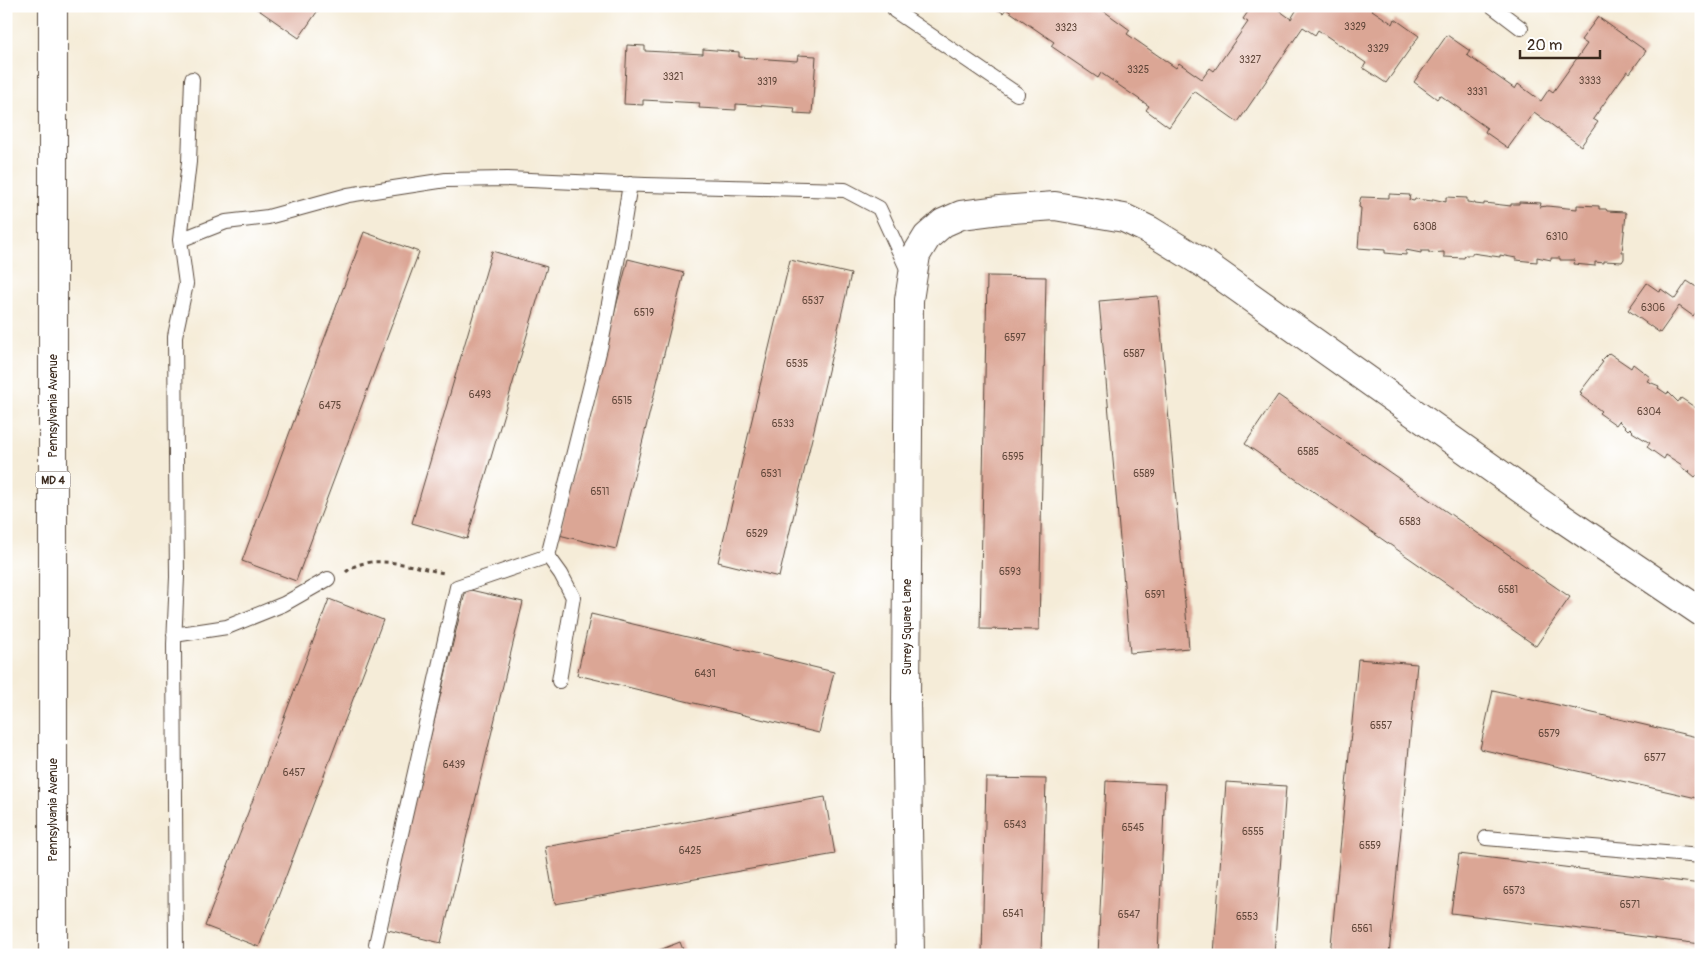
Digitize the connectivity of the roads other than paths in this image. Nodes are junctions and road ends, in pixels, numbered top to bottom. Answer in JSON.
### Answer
{"nodes":[{"id":1,"x":53,"y":6,"type":"edge"},
{"id":2,"x":1492,"y":6,"type":"edge"},
{"id":3,"x":894,"y":8,"type":"edge"},
{"id":4,"x":1522,"y":28,"type":"dead end"},
{"id":5,"x":192,"y":79,"type":"dead end"},
{"id":6,"x":1017,"y":94,"type":"dead end"},
{"id":7,"x":630,"y":184,"type":"junction"},
{"id":8,"x":180,"y":240,"type":"junction"},
{"id":9,"x":910,"y":290,"type":"junction"},
{"id":10,"x":548,"y":556,"type":"junction"},
{"id":11,"x":328,"y":579,"type":"dead end"},
{"id":12,"x":1701,"y":612,"type":"edge"},
{"id":13,"x":174,"y":635,"type":"junction"},
{"id":14,"x":558,"y":681,"type":"dead end"},
{"id":15,"x":1486,"y":838,"type":"dead end"},
{"id":16,"x":1701,"y":856,"type":"edge"},
{"id":17,"x":376,"y":944,"type":"dead end"},
{"id":18,"x":53,"y":955,"type":"edge"},
{"id":19,"x":176,"y":955,"type":"edge"},
{"id":20,"x":910,"y":955,"type":"edge"}],
"edges":[{"from":1,"to":18,"type":"main road","name":"Pennsylvania Avenue","number":"MD 4"},
{"from":2,"to":4,"type":"lane"},
{"from":3,"to":6,"type":"lane"},
{"from":5,"to":8,"type":"lane"},
{"from":7,"to":8,"type":"lane"},
{"from":7,"to":9,"type":"lane"},
{"from":7,"to":10,"type":"lane"},
{"from":8,"to":13,"type":"lane"},
{"from":9,"to":12,"type":"main road","name":"Surrey Square Lane"},
{"from":9,"to":20,"type":"main road","name":"Surrey Square Lane"},
{"from":10,"to":14,"type":"lane"},
{"from":10,"to":17,"type":"lane"},
{"from":11,"to":13,"type":"lane"},
{"from":13,"to":19,"type":"lane"},
{"from":15,"to":16,"type":"lane"}]}
